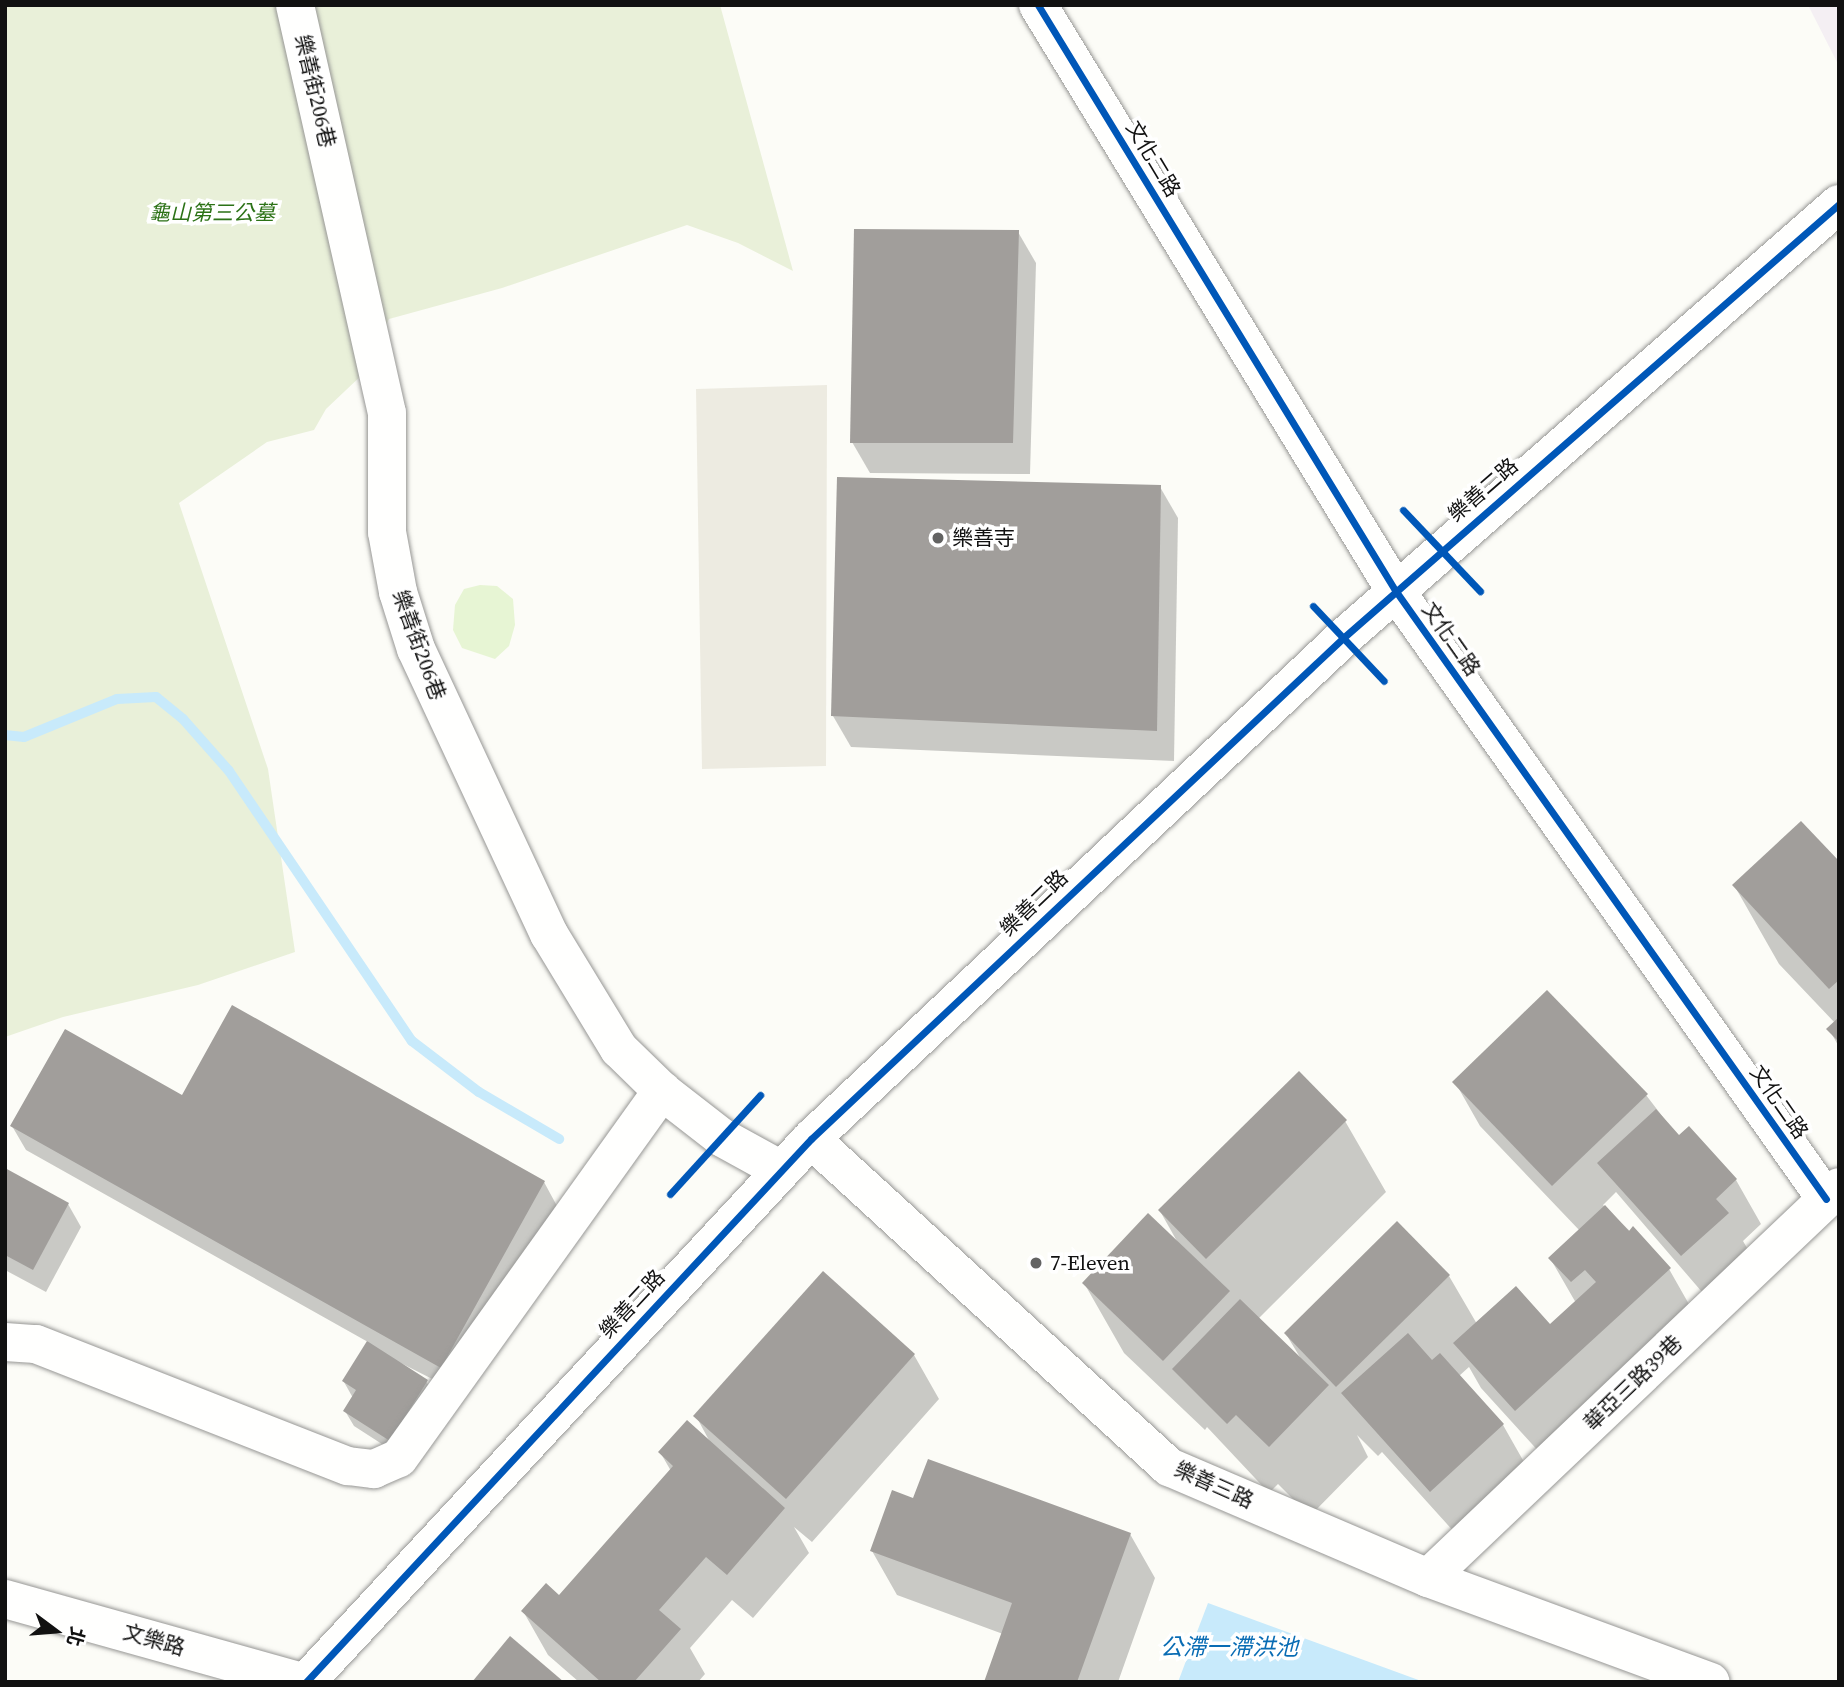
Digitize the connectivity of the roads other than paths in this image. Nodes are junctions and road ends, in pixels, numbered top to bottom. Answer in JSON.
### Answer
{"nodes":[{"id":1,"x":295,"y":5,"type":"edge"},
{"id":2,"x":1038,"y":5,"type":"edge"},
{"id":3,"x":1839,"y":204,"type":"edge"},
{"id":4,"x":1395,"y":590,"type":"junction"},
{"id":5,"x":662,"y":1091,"type":"junction"},
{"id":6,"x":811,"y":1139,"type":"junction"},
{"id":7,"x":781,"y":1170,"type":"junction"},
{"id":8,"x":1832,"y":1193,"type":"edge"},
{"id":9,"x":5,"y":1342,"type":"edge"},
{"id":10,"x":1428,"y":1578,"type":"junction"},
{"id":11,"x":5,"y":1599,"type":"edge"},
{"id":12,"x":305,"y":1682,"type":"edge"},
{"id":13,"x":1710,"y":1682,"type":"edge"}],
"edges":[{"from":1,"to":5,"type":"street","name":"樂善街206巷"},
{"from":2,"to":4,"type":"street","name":"文化二路"},
{"from":3,"to":4,"type":"street","name":"樂善二路"},
{"from":4,"to":6,"type":"street","name":"樂善二路"},
{"from":4,"to":8,"type":"street","name":"文化二路"},
{"from":5,"to":7,"type":"street","name":"樂善街206巷"},
{"from":5,"to":9,"type":"street"},
{"from":6,"to":7,"type":"street","name":"樂善二路"},
{"from":6,"to":10,"type":"street","name":"樂善三路"},
{"from":7,"to":12,"type":"street","name":"樂善二路"},
{"from":8,"to":10,"type":"street","name":"華亞三路39巷"},
{"from":10,"to":13,"type":"street","name":"樂善三路"},
{"from":11,"to":12,"type":"street","name":"文樂路"}]}
